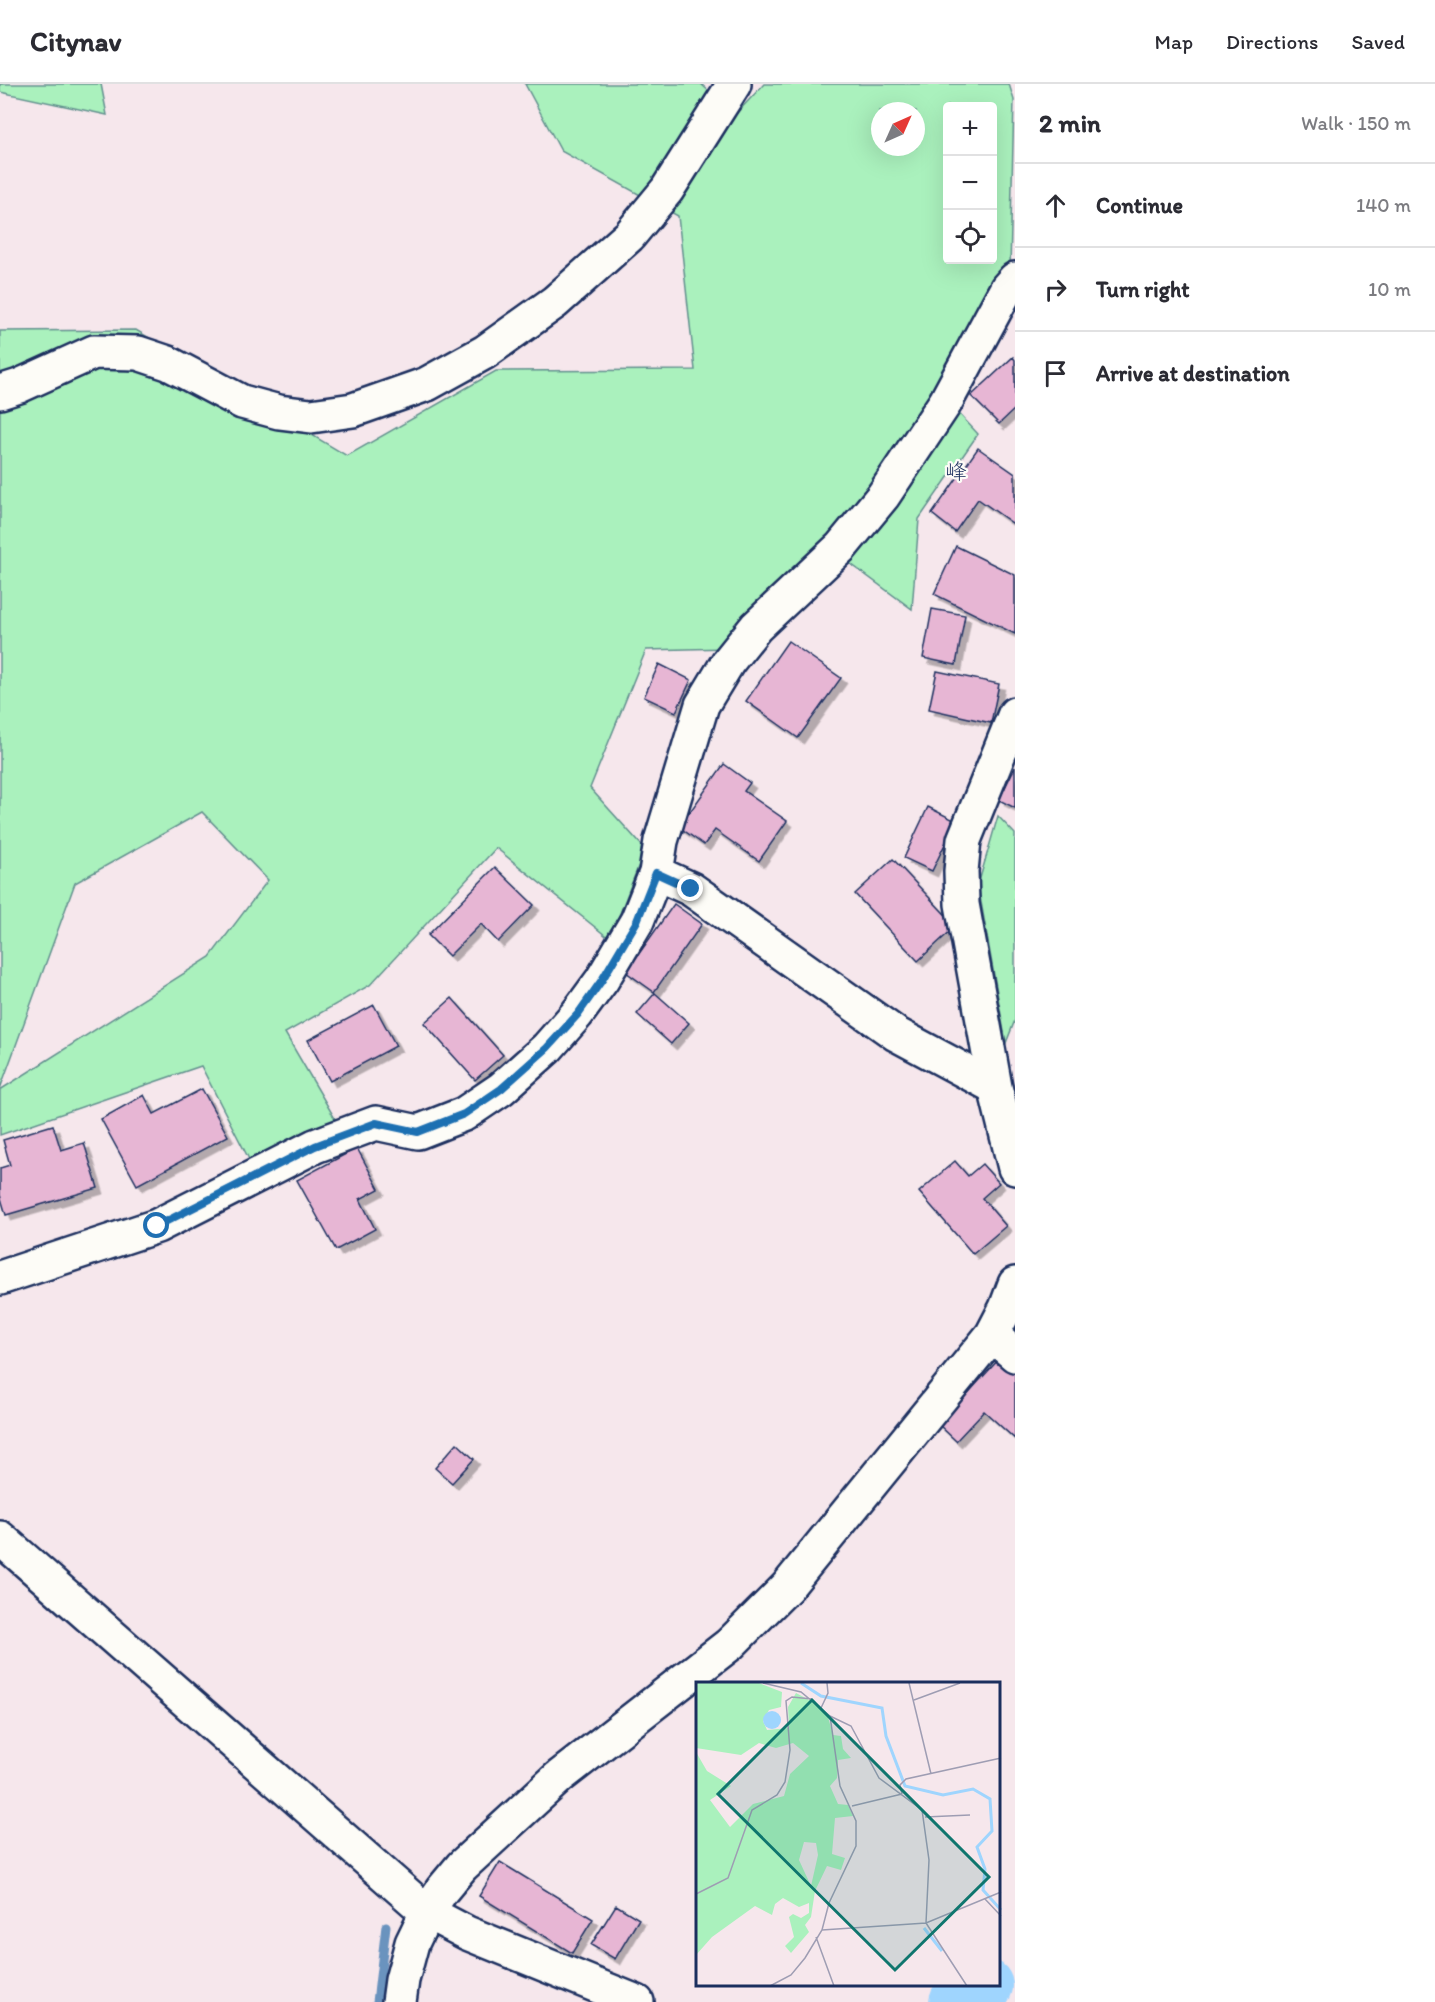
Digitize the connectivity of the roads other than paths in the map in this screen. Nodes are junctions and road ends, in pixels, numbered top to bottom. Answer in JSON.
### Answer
{"nodes":[{"id":1,"x":734,"y":84,"type":"edge"},
{"id":2,"x":1015,"y":279,"type":"edge"},
{"id":3,"x":0,"y":392,"type":"edge"},
{"id":4,"x":1015,"y":714,"type":"edge"},
{"id":5,"x":656,"y":873,"type":"junction"},
{"id":6,"x":1015,"y":1059,"type":"edge"},
{"id":7,"x":995,"y":1087,"type":"junction"},
{"id":8,"x":1015,"y":1168,"type":"edge"},
{"id":9,"x":0,"y":1278,"type":"edge"},
{"id":10,"x":1015,"y":1284,"type":"edge"},
{"id":11,"x":1003,"y":1345,"type":"edge"},
{"id":12,"x":0,"y":1538,"type":"edge"},
{"id":13,"x":427,"y":1912,"type":"junction"},
{"id":14,"x":399,"y":2002,"type":"edge"},
{"id":15,"x":637,"y":2002,"type":"edge"}],
"edges":[{"from":1,"to":3,"type":"street"},
{"from":2,"to":5,"type":"street"},
{"from":4,"to":7,"type":"street"},
{"from":5,"to":7,"type":"street"},
{"from":5,"to":9,"type":"street"},
{"from":6,"to":7,"type":"street"},
{"from":7,"to":8,"type":"street"},
{"from":10,"to":11,"type":"street"},
{"from":11,"to":13,"type":"street"},
{"from":12,"to":13,"type":"street"},
{"from":13,"to":14,"type":"street"},
{"from":13,"to":15,"type":"street"}]}
